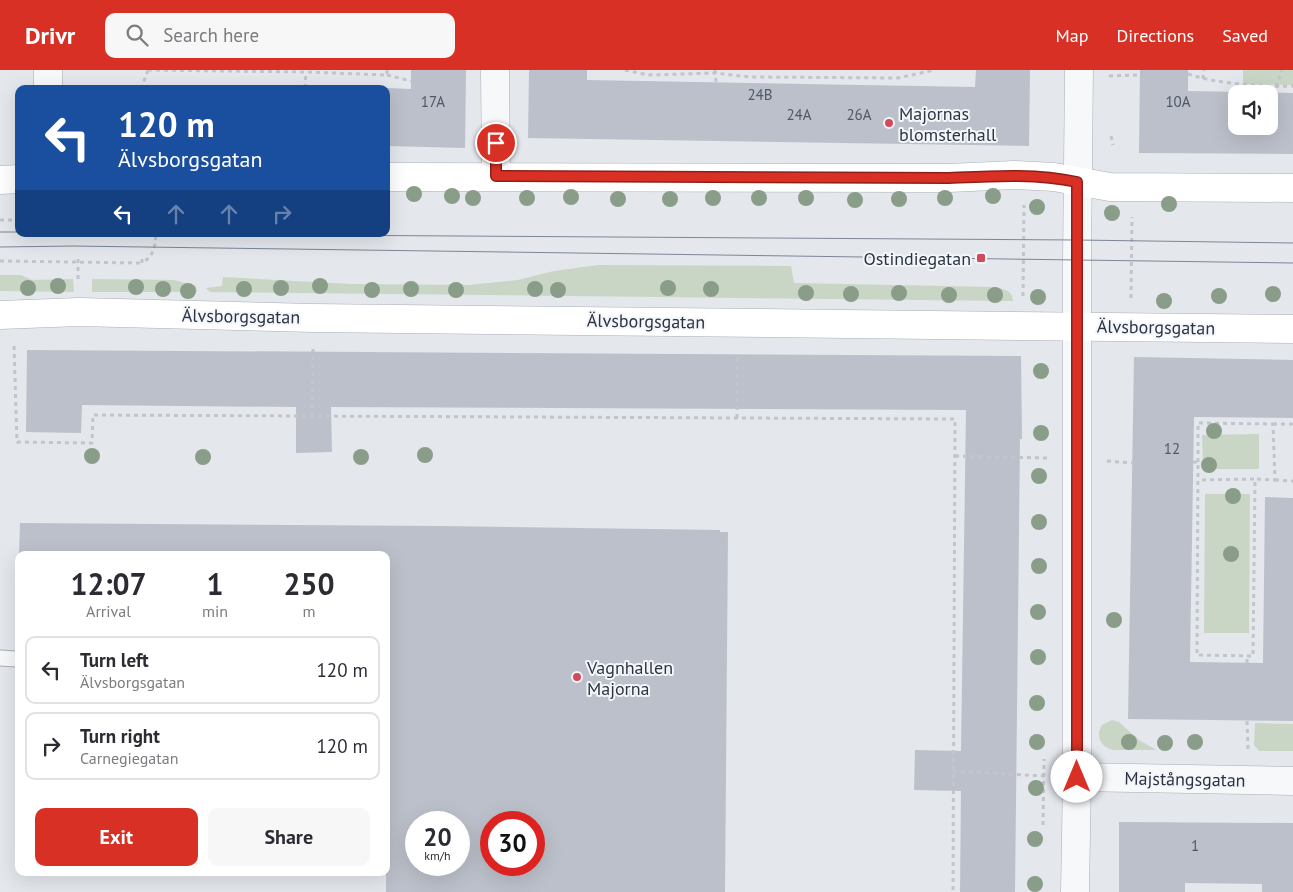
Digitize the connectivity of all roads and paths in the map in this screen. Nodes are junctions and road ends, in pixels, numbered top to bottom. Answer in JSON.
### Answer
{"nodes":[{"id":1,"x":48,"y":70,"type":"edge"},
{"id":2,"x":148,"y":70,"type":"edge"},
{"id":3,"x":495,"y":70,"type":"edge"},
{"id":4,"x":625,"y":70,"type":"edge"},
{"id":5,"x":934,"y":70,"type":"edge"},
{"id":6,"x":1079,"y":70,"type":"edge"},
{"id":7,"x":1204,"y":70,"type":"edge"},
{"id":8,"x":1282,"y":70,"type":"edge"},
{"id":9,"x":715,"y":71,"type":"edge"},
{"id":10,"x":306,"y":72,"type":"junction"},
{"id":11,"x":387,"y":72,"type":"edge"},
{"id":12,"x":1188,"y":74,"type":"dead end"},
{"id":13,"x":1140,"y":75,"type":"dead end"},
{"id":14,"x":1106,"y":76,"type":"dead end"},
{"id":15,"x":1203,"y":79,"type":"junction"},
{"id":16,"x":411,"y":81,"type":"dead end"},
{"id":17,"x":716,"y":82,"type":"dead end"},
{"id":18,"x":48,"y":85,"type":"edge"},
{"id":19,"x":142,"y":85,"type":"edge"},
{"id":20,"x":305,"y":85,"type":"edge"},
{"id":21,"x":1266,"y":85,"type":"edge"},
{"id":22,"x":1276,"y":85,"type":"edge"},
{"id":23,"x":1278,"y":86,"type":"edge"},
{"id":24,"x":1293,"y":86,"type":"edge"},
{"id":25,"x":496,"y":176,"type":"junction"},
{"id":26,"x":390,"y":177,"type":"edge"},
{"id":27,"x":0,"y":180,"type":"edge"},
{"id":28,"x":15,"y":180,"type":"edge"},
{"id":29,"x":1077,"y":182,"type":"junction"},
{"id":30,"x":1293,"y":188,"type":"edge"},
{"id":31,"x":0,"y":220,"type":"edge"},
{"id":32,"x":15,"y":220,"type":"edge"},
{"id":33,"x":1024,"y":228,"type":"dead end"},
{"id":34,"x":1132,"y":228,"type":"dead end"},
{"id":35,"x":156,"y":237,"type":"edge"},
{"id":36,"x":0,"y":261,"type":"edge"},
{"id":37,"x":0,"y":315,"type":"edge"},
{"id":38,"x":1022,"y":325,"type":"junction"},
{"id":39,"x":1076,"y":326,"type":"junction"},
{"id":40,"x":1130,"y":326,"type":"junction"},
{"id":41,"x":1293,"y":329,"type":"edge"},
{"id":42,"x":14,"y":342,"type":"dead end"},
{"id":43,"x":313,"y":344,"type":"dead end"},
{"id":44,"x":737,"y":349,"type":"dead end"},
{"id":45,"x":312,"y":416,"type":"junction"},
{"id":46,"x":737,"y":418,"type":"junction"},
{"id":47,"x":1273,"y":424,"type":"junction"},
{"id":48,"x":1293,"y":424,"type":"edge"},
{"id":49,"x":1047,"y":449,"type":"dead end"},
{"id":50,"x":955,"y":456,"type":"junction"},
{"id":51,"x":1047,"y":458,"type":"junction"},
{"id":52,"x":1104,"y":461,"type":"dead end"},
{"id":53,"x":1132,"y":463,"type":"dead end"},
{"id":54,"x":1047,"y":467,"type":"dead end"},
{"id":55,"x":1256,"y":479,"type":"junction"},
{"id":56,"x":1198,"y":480,"type":"junction"},
{"id":57,"x":1275,"y":480,"type":"junction"},
{"id":58,"x":1293,"y":481,"type":"edge"},
{"id":59,"x":1247,"y":656,"type":"junction"},
{"id":60,"x":0,"y":658,"type":"edge"},
{"id":61,"x":15,"y":658,"type":"edge"},
{"id":62,"x":1247,"y":663,"type":"dead end"},
{"id":63,"x":1247,"y":721,"type":"dead end"},
{"id":64,"x":1044,"y":756,"type":"dead end"},
{"id":65,"x":1248,"y":756,"type":"dead end"},
{"id":66,"x":954,"y":771,"type":"junction"},
{"id":67,"x":1077,"y":777,"type":"junction"},
{"id":68,"x":1293,"y":780,"type":"edge"},
{"id":69,"x":954,"y":892,"type":"edge"},
{"id":70,"x":1075,"y":892,"type":"edge"}],
"edges":[{"from":1,"to":18,"type":"street"},
{"from":2,"to":10,"type":"path"},
{"from":2,"to":19,"type":"path"},
{"from":3,"to":25,"type":"street"},
{"from":4,"to":9,"type":"path"},
{"from":5,"to":9,"type":"path"},
{"from":6,"to":29,"type":"street"},
{"from":7,"to":15,"type":"path"},
{"from":8,"to":22,"type":"path"},
{"from":9,"to":17,"type":"path"},
{"from":10,"to":11,"type":"path"},
{"from":10,"to":20,"type":"path"},
{"from":11,"to":16,"type":"path"},
{"from":12,"to":15,"type":"path"},
{"from":13,"to":14,"type":"path"},
{"from":15,"to":21,"type":"path"},
{"from":23,"to":24,"type":"path"},
{"from":25,"to":26,"type":"street"},
{"from":25,"to":29,"type":"street"},
{"from":27,"to":28,"type":"street"},
{"from":29,"to":30,"type":"street"},
{"from":29,"to":39,"type":"street"},
{"from":31,"to":32,"type":"path"},
{"from":33,"to":38,"type":"path"},
{"from":34,"to":40,"type":"path"},
{"from":35,"to":36,"type":"path"},
{"from":37,"to":38,"type":"street","name":"Älvsborgsgatan"},
{"from":38,"to":39,"type":"street","name":"Älvsborgsgatan"},
{"from":39,"to":40,"type":"street","name":"Älvsborgsgatan"},
{"from":39,"to":67,"type":"street"},
{"from":40,"to":41,"type":"street","name":"Älvsborgsgatan"},
{"from":42,"to":45,"type":"path"},
{"from":43,"to":45,"type":"path"},
{"from":44,"to":46,"type":"path"},
{"from":45,"to":46,"type":"path"},
{"from":46,"to":50,"type":"path"},
{"from":47,"to":48,"type":"path"},
{"from":47,"to":56,"type":"path"},
{"from":47,"to":57,"type":"path"},
{"from":49,"to":51,"type":"path"},
{"from":50,"to":51,"type":"path"},
{"from":50,"to":66,"type":"path"},
{"from":51,"to":54,"type":"path"},
{"from":52,"to":53,"type":"path"},
{"from":55,"to":56,"type":"path"},
{"from":55,"to":57,"type":"path"},
{"from":55,"to":59,"type":"path"},
{"from":56,"to":59,"type":"path"},
{"from":57,"to":58,"type":"path"},
{"from":59,"to":62,"type":"path"},
{"from":60,"to":61,"type":"lane"},
{"from":63,"to":65,"type":"path"},
{"from":64,"to":66,"type":"path"},
{"from":66,"to":69,"type":"path"},
{"from":67,"to":68,"type":"street","name":"Majstångsgatan"},
{"from":67,"to":70,"type":"street"}]}
